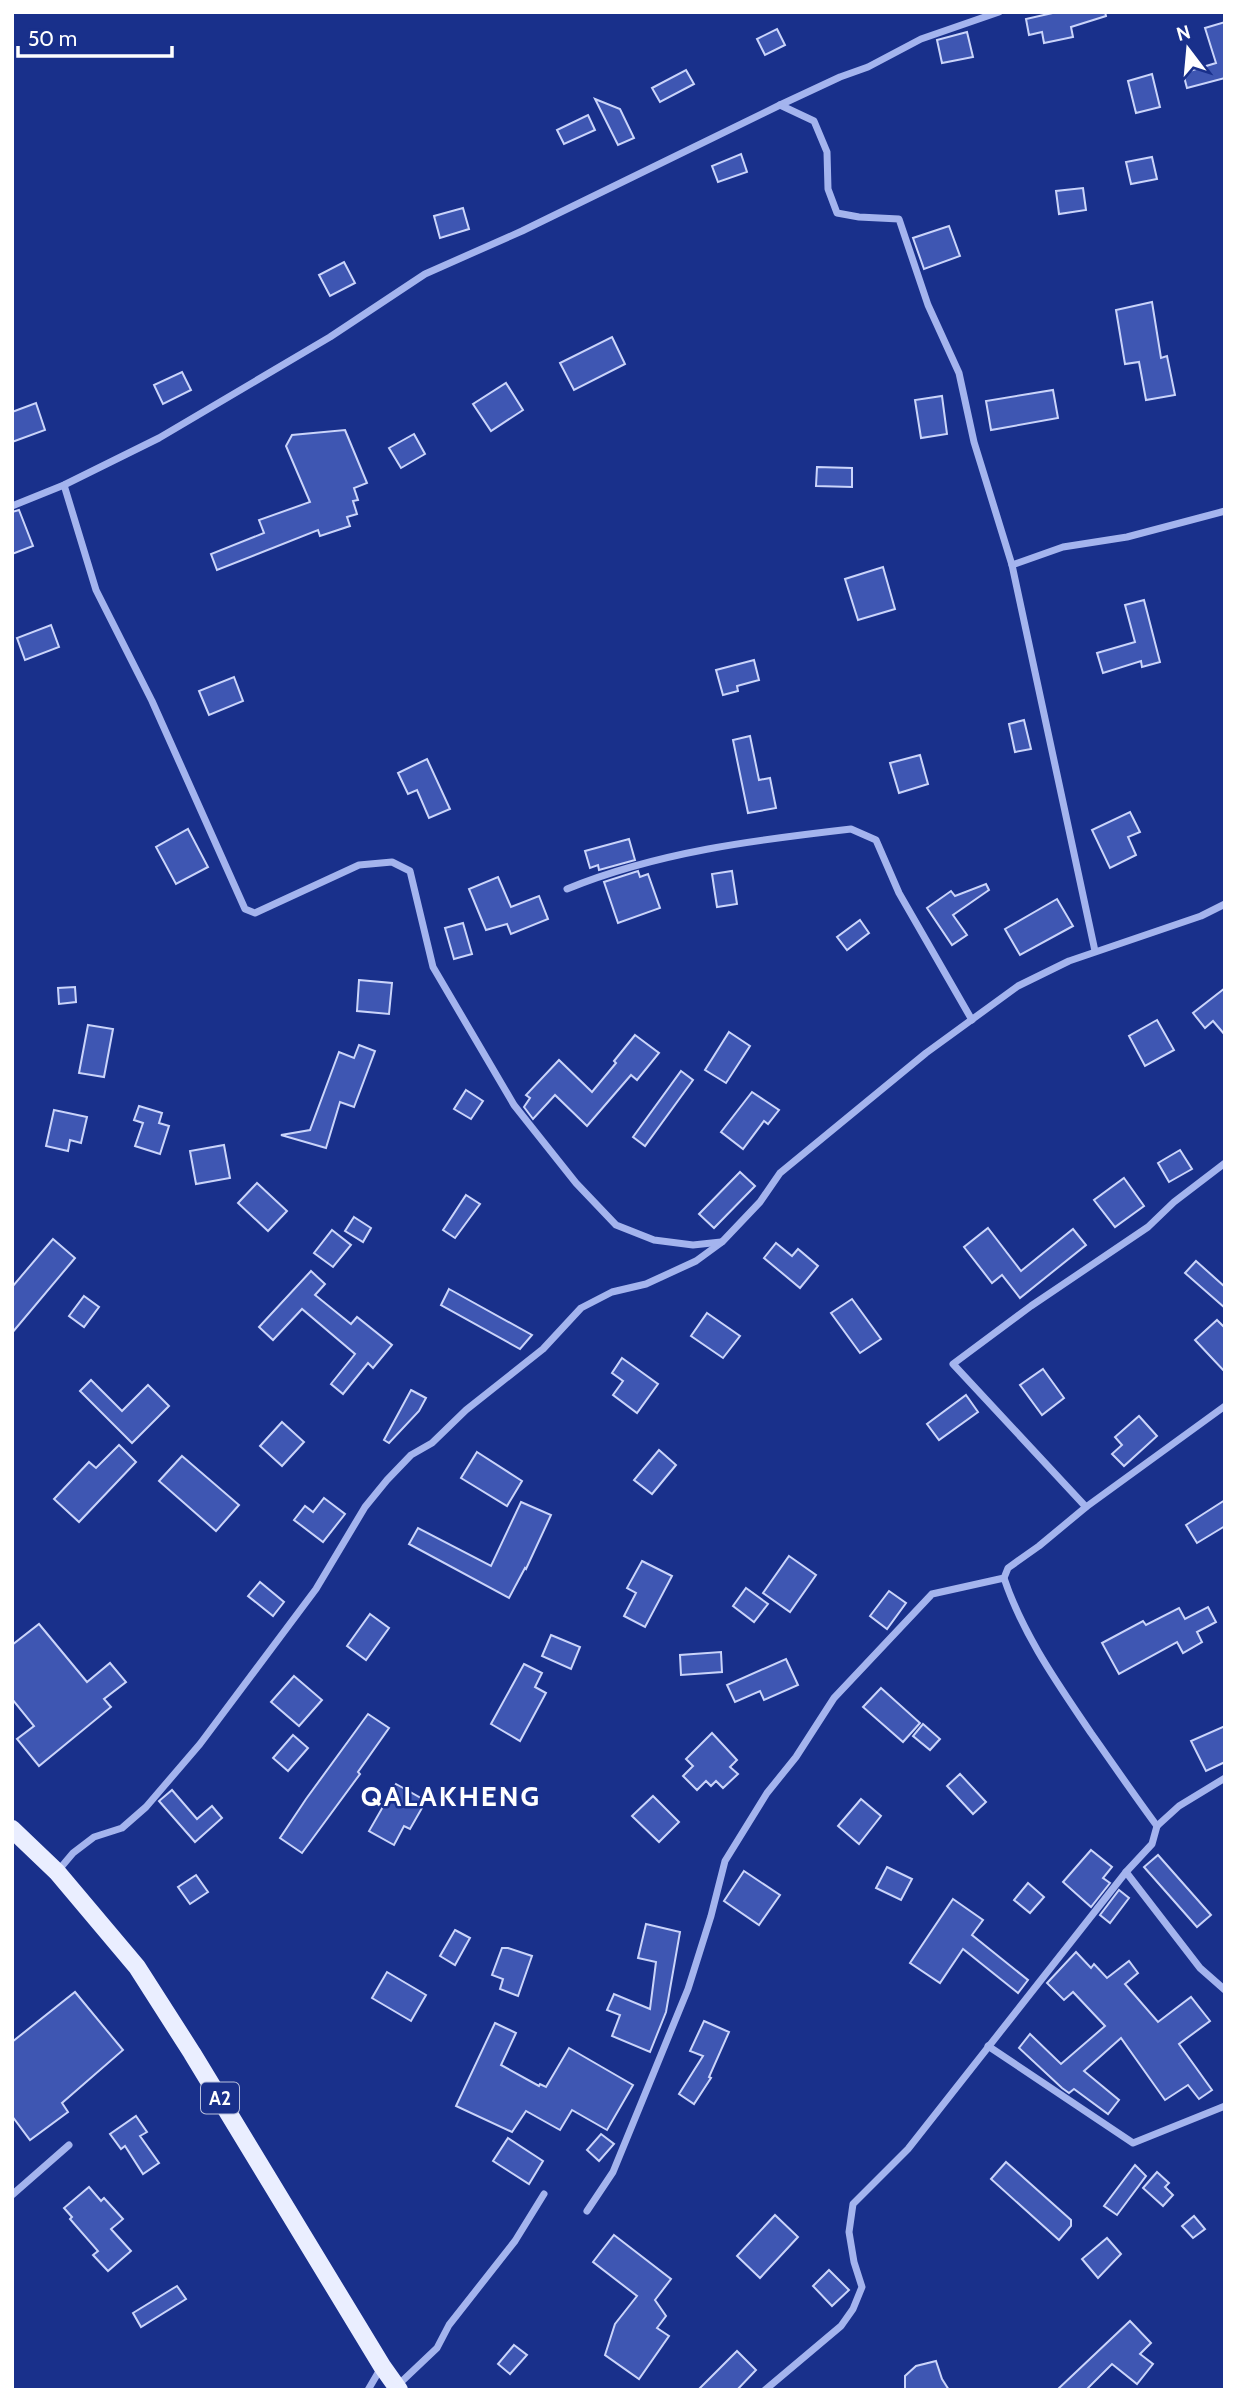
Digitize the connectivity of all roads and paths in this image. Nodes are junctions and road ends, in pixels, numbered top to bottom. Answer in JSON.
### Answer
{"nodes":[{"id":1,"x":999,"y":12,"type":"edge"},
{"id":2,"x":780,"y":104,"type":"junction"},
{"id":3,"x":64,"y":485,"type":"junction"},
{"id":4,"x":12,"y":506,"type":"edge"},
{"id":5,"x":1225,"y":511,"type":"edge"},
{"id":6,"x":1012,"y":565,"type":"junction"},
{"id":7,"x":567,"y":889,"type":"dead end"},
{"id":8,"x":1225,"y":904,"type":"edge"},
{"id":9,"x":1095,"y":951,"type":"junction"},
{"id":10,"x":972,"y":1020,"type":"junction"},
{"id":11,"x":1225,"y":1163,"type":"edge"},
{"id":12,"x":722,"y":1242,"type":"junction"},
{"id":13,"x":1225,"y":1406,"type":"edge"},
{"id":14,"x":1086,"y":1507,"type":"junction"},
{"id":15,"x":1004,"y":1578,"type":"junction"},
{"id":16,"x":1225,"y":1777,"type":"edge"},
{"id":17,"x":1157,"y":1826,"type":"junction"},
{"id":18,"x":12,"y":1829,"type":"edge"},
{"id":19,"x":57,"y":1872,"type":"junction"},
{"id":20,"x":1126,"y":1872,"type":"junction"},
{"id":21,"x":1225,"y":1990,"type":"edge"},
{"id":22,"x":988,"y":2046,"type":"junction"},
{"id":23,"x":1225,"y":2106,"type":"edge"},
{"id":24,"x":69,"y":2145,"type":"dead end"},
{"id":25,"x":544,"y":2193,"type":"dead end"},
{"id":26,"x":12,"y":2195,"type":"edge"},
{"id":27,"x":587,"y":2211,"type":"dead end"},
{"id":28,"x":382,"y":2366,"type":"junction"},
{"id":29,"x":398,"y":2388,"type":"edge"},
{"id":30,"x":368,"y":2390,"type":"edge"},
{"id":31,"x":765,"y":2390,"type":"edge"}],
"edges":[{"from":1,"to":2,"type":"street"},
{"from":2,"to":3,"type":"street"},
{"from":2,"to":6,"type":"street"},
{"from":3,"to":4,"type":"street"},
{"from":3,"to":12,"type":"street"},
{"from":5,"to":6,"type":"street"},
{"from":6,"to":9,"type":"street"},
{"from":7,"to":10,"type":"street"},
{"from":8,"to":9,"type":"street"},
{"from":9,"to":10,"type":"street"},
{"from":10,"to":12,"type":"street"},
{"from":11,"to":14,"type":"street"},
{"from":12,"to":19,"type":"street"},
{"from":13,"to":14,"type":"street"},
{"from":14,"to":15,"type":"street"},
{"from":15,"to":17,"type":"street"},
{"from":15,"to":27,"type":"street"},
{"from":16,"to":17,"type":"street"},
{"from":17,"to":20,"type":"street"},
{"from":18,"to":19,"type":"main road","number":"A2"},
{"from":19,"to":28,"type":"main road","number":"A2"},
{"from":20,"to":21,"type":"street"},
{"from":20,"to":22,"type":"street"},
{"from":22,"to":23,"type":"street"},
{"from":22,"to":31,"type":"street"},
{"from":24,"to":26,"type":"street"},
{"from":25,"to":29,"type":"street"},
{"from":28,"to":29,"type":"main road","number":"A2"},
{"from":28,"to":30,"type":"street"}]}
